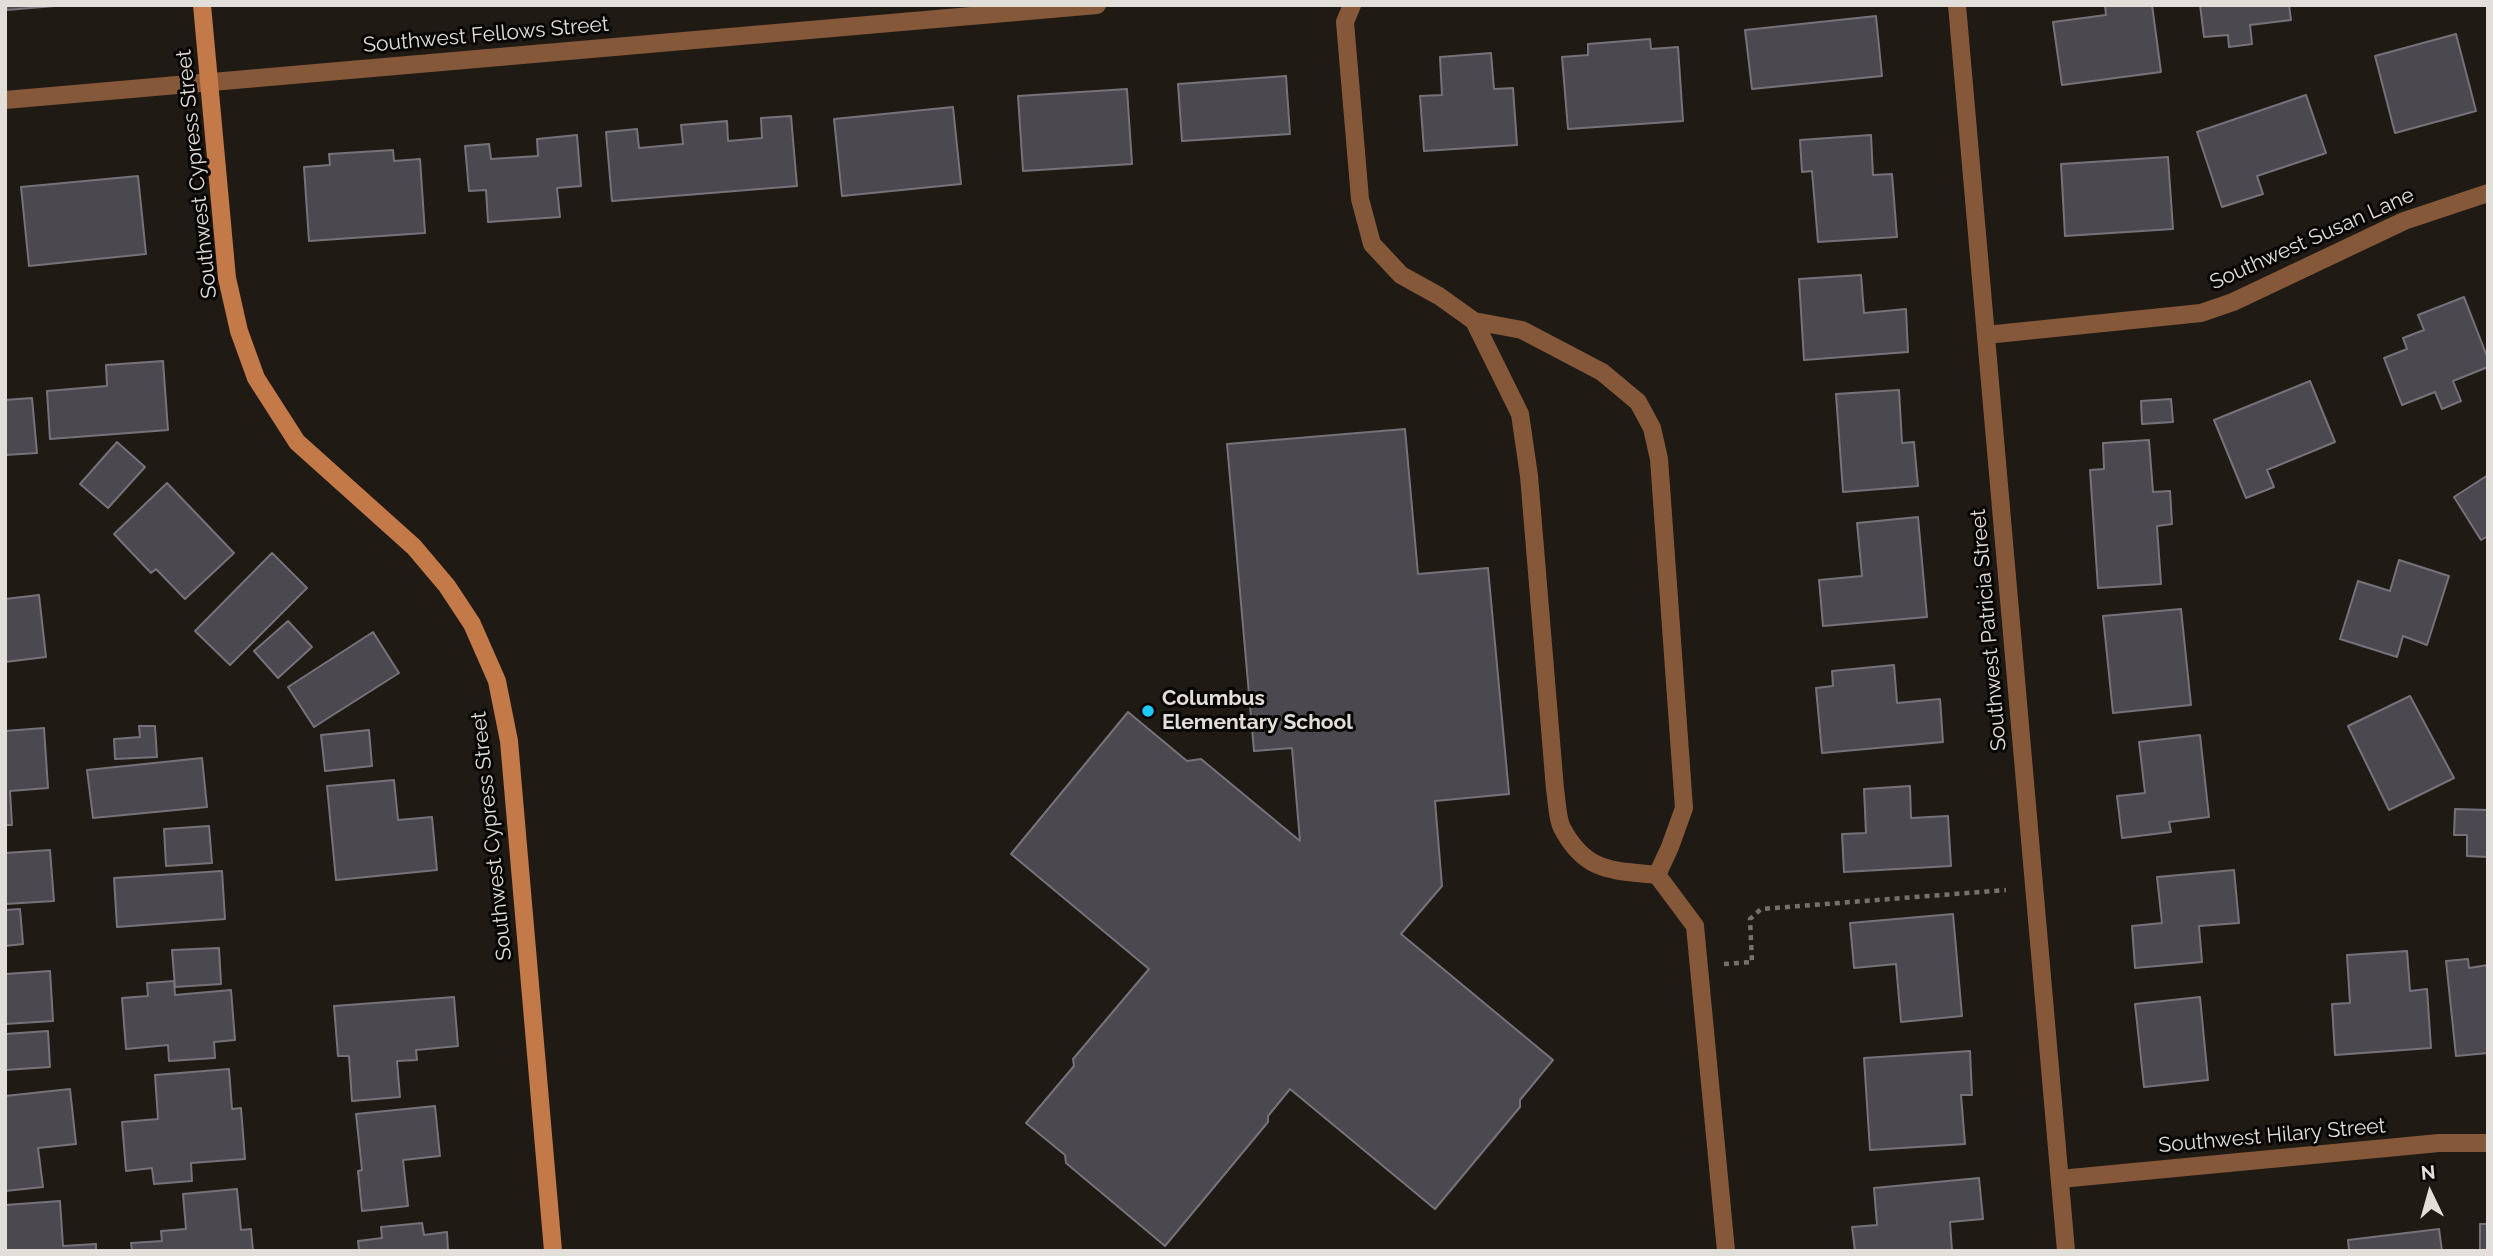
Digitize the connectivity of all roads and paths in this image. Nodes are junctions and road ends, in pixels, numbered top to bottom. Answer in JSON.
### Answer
{"nodes":[{"id":1,"x":202,"y":5,"type":"edge"},
{"id":2,"x":1097,"y":5,"type":"edge"},
{"id":3,"x":1352,"y":5,"type":"edge"},
{"id":4,"x":1957,"y":5,"type":"edge"},
{"id":5,"x":1013,"y":9,"type":"edge"},
{"id":6,"x":209,"y":82,"type":"junction"},
{"id":7,"x":5,"y":100,"type":"edge"},
{"id":8,"x":2488,"y":193,"type":"edge"},
{"id":9,"x":1474,"y":321,"type":"junction"},
{"id":10,"x":1986,"y":335,"type":"junction"},
{"id":11,"x":1657,"y":875,"type":"junction"},
{"id":12,"x":2034,"y":887,"type":"junction"},
{"id":13,"x":1699,"y":967,"type":"junction"},
{"id":14,"x":2488,"y":1143,"type":"edge"},
{"id":15,"x":2060,"y":1179,"type":"junction"},
{"id":16,"x":553,"y":1251,"type":"edge"},
{"id":17,"x":1726,"y":1251,"type":"edge"},
{"id":18,"x":2066,"y":1251,"type":"edge"}],
"edges":[{"from":1,"to":6,"type":"main road","name":"Southwest Cypress Street"},
{"from":2,"to":5,"type":"street","name":"Southwest Fellows Street"},
{"from":3,"to":9,"type":"street"},
{"from":4,"to":10,"type":"street","name":"Southwest Patricia Street"},
{"from":5,"to":6,"type":"street","name":"Southwest Fellows Street"},
{"from":6,"to":7,"type":"street","name":"Southwest Fellows Street"},
{"from":6,"to":16,"type":"main road","name":"Southwest Cypress Street"},
{"from":8,"to":10,"type":"street","name":"Southwest Susan Lane"},
{"from":9,"to":11,"type":"street"},
{"from":9,"to":11,"type":"street"},
{"from":10,"to":12,"type":"street","name":"Southwest Patricia Street"},
{"from":11,"to":13,"type":"street"},
{"from":12,"to":13,"type":"path"},
{"from":12,"to":15,"type":"street","name":"Southwest Patricia Street"},
{"from":13,"to":17,"type":"street"},
{"from":14,"to":15,"type":"street","name":"Southwest Hilary Street"},
{"from":15,"to":18,"type":"street","name":"Southwest Patricia Street"}]}
